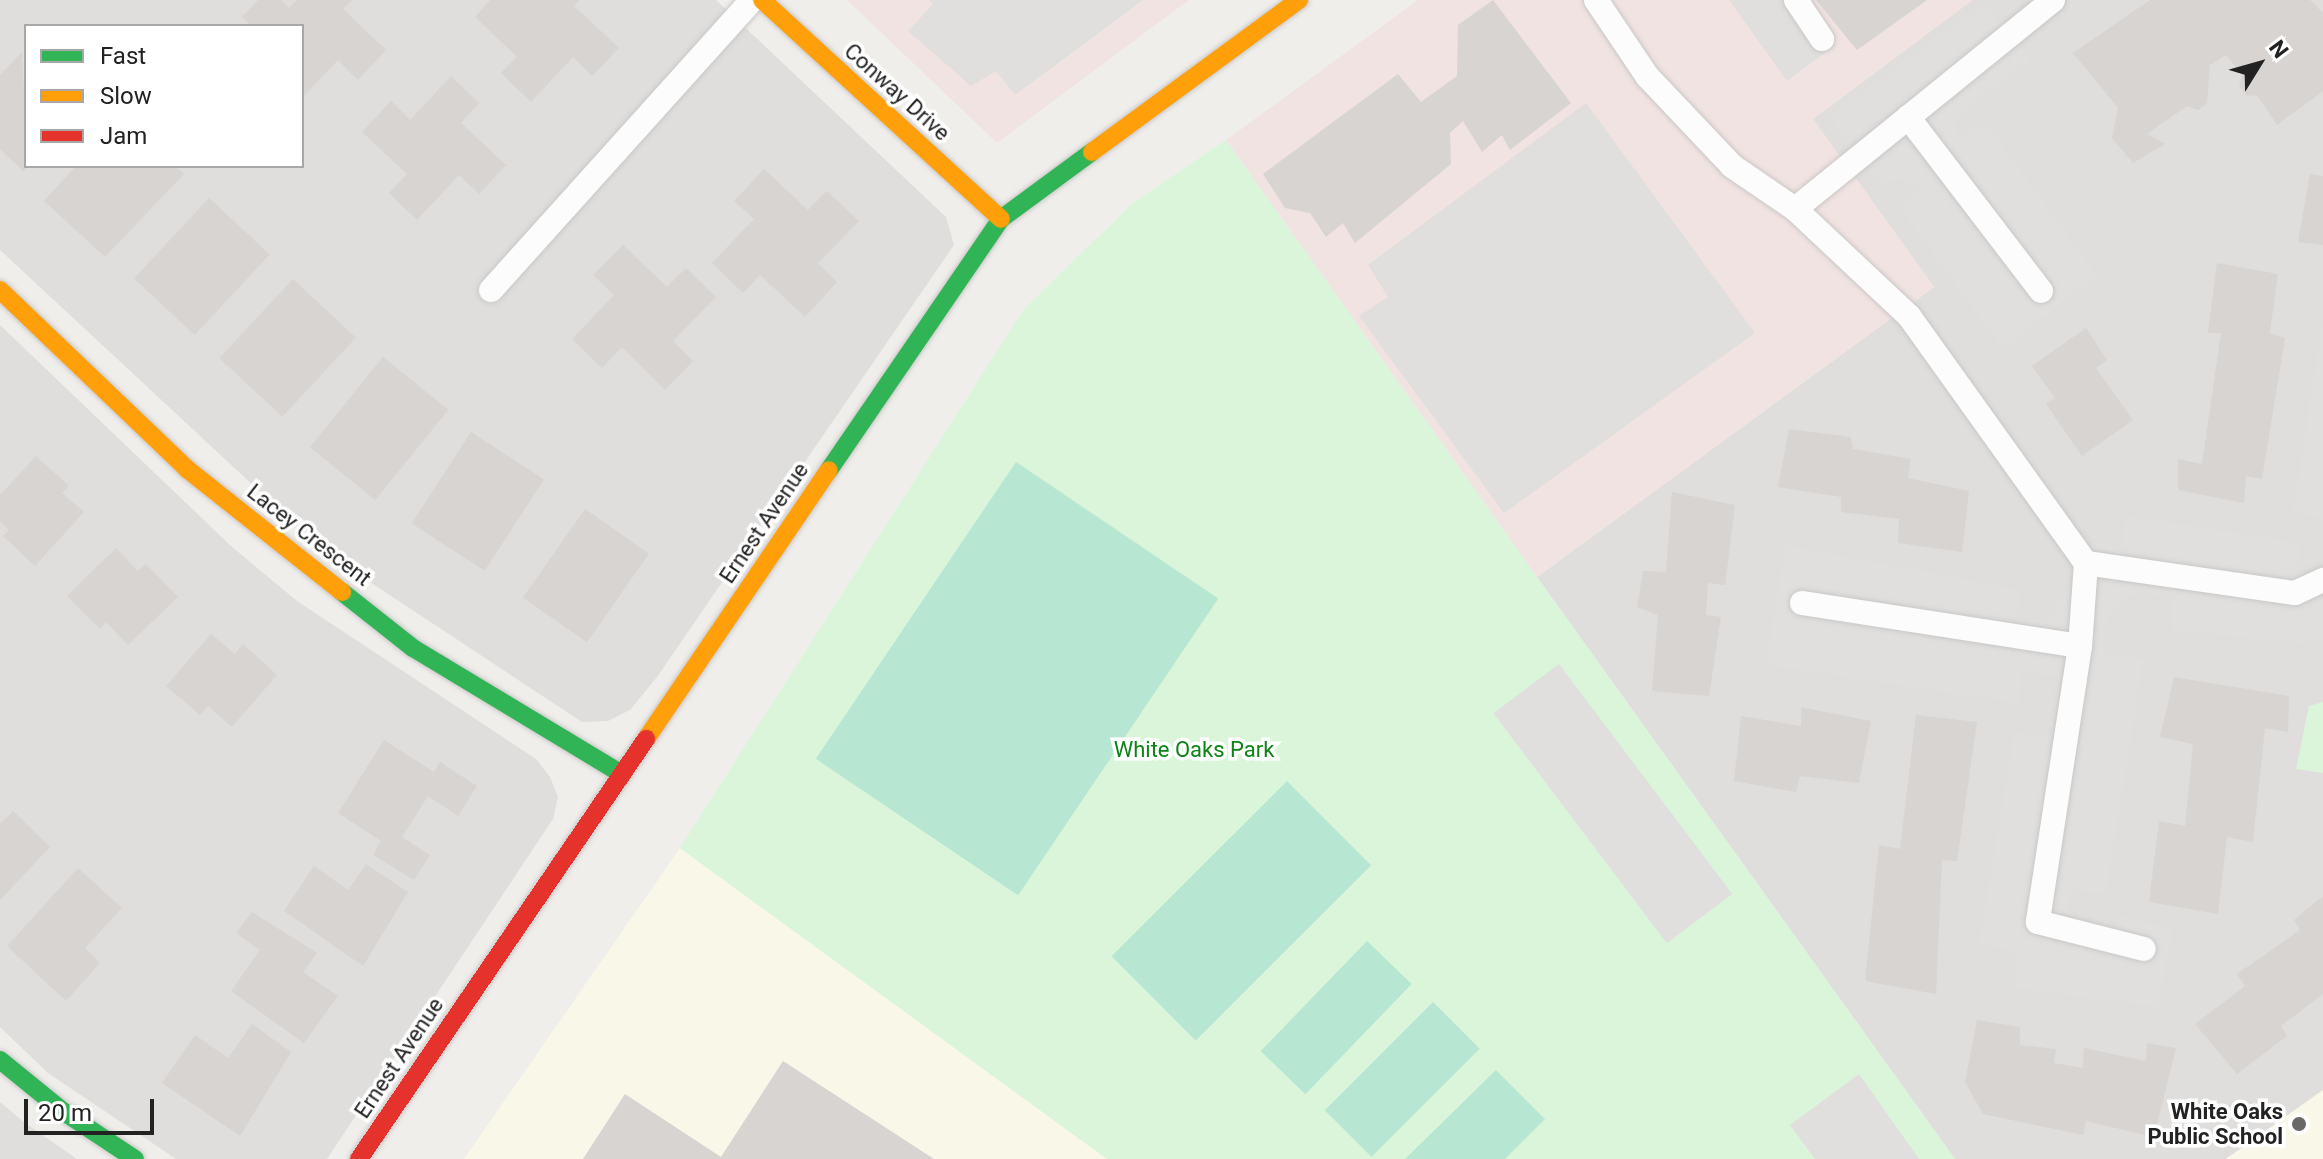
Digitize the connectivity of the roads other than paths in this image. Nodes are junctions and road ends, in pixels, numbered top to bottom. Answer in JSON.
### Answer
{"nodes":[{"id":1,"x":752,"y":0,"type":"edge"},
{"id":2,"x":762,"y":0,"type":"edge"},
{"id":3,"x":1299,"y":0,"type":"edge"},
{"id":4,"x":1596,"y":0,"type":"edge"},
{"id":5,"x":1796,"y":0,"type":"edge"},
{"id":6,"x":2053,"y":0,"type":"edge"},
{"id":7,"x":1822,"y":39,"type":"dead end"},
{"id":8,"x":1908,"y":117,"type":"junction"},
{"id":9,"x":1795,"y":209,"type":"junction"},
{"id":10,"x":1001,"y":219,"type":"junction"},
{"id":11,"x":0,"y":290,"type":"edge"},
{"id":12,"x":491,"y":290,"type":"dead end"},
{"id":13,"x":2041,"y":291,"type":"dead end"},
{"id":14,"x":2086,"y":563,"type":"junction"},
{"id":15,"x":2323,"y":580,"type":"edge"},
{"id":16,"x":1802,"y":603,"type":"dead end"},
{"id":17,"x":2080,"y":646,"type":"junction"},
{"id":18,"x":622,"y":774,"type":"junction"},
{"id":19,"x":2144,"y":949,"type":"dead end"},
{"id":20,"x":0,"y":1060,"type":"edge"},
{"id":21,"x":135,"y":1159,"type":"edge"},
{"id":22,"x":359,"y":1159,"type":"edge"}],
"edges":[{"from":1,"to":12,"type":"lane"},
{"from":2,"to":10,"type":"street","name":"Conway Drive"},
{"from":3,"to":10,"type":"street","name":"Ernest Avenue"},
{"from":4,"to":9,"type":"lane"},
{"from":5,"to":7,"type":"lane"},
{"from":6,"to":8,"type":"lane"},
{"from":8,"to":9,"type":"lane"},
{"from":8,"to":13,"type":"lane"},
{"from":9,"to":14,"type":"lane"},
{"from":10,"to":18,"type":"street","name":"Ernest Avenue"},
{"from":11,"to":18,"type":"street","name":"Lacey Crescent"},
{"from":14,"to":15,"type":"lane"},
{"from":14,"to":17,"type":"lane"},
{"from":16,"to":17,"type":"lane"},
{"from":17,"to":19,"type":"lane"},
{"from":18,"to":22,"type":"street","name":"Ernest Avenue"},
{"from":20,"to":21,"type":"street"}]}
